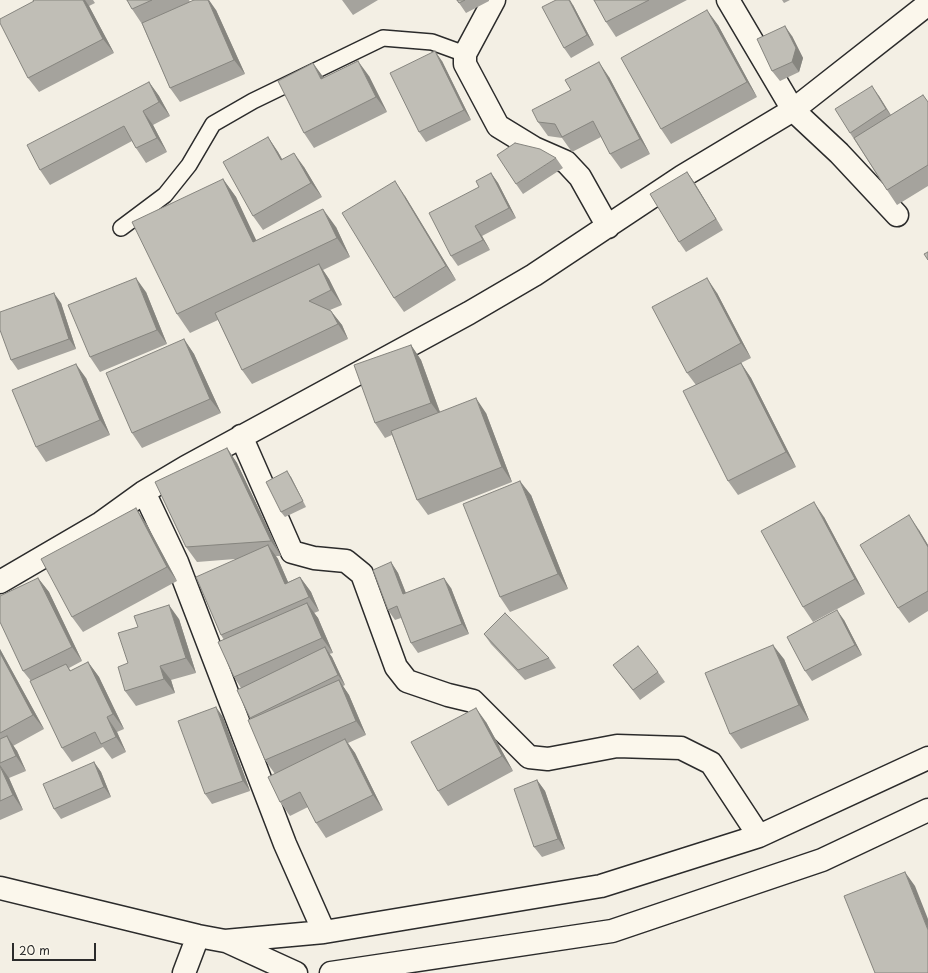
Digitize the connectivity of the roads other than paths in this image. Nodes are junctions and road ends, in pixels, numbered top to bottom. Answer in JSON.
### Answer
{"nodes":[{"id":1,"x":494,"y":0,"type":"edge"},
{"id":2,"x":728,"y":0,"type":"edge"},
{"id":3,"x":928,"y":4,"type":"edge"},
{"id":4,"x":465,"y":54,"type":"junction"},
{"id":5,"x":793,"y":110,"type":"junction"},
{"id":6,"x":897,"y":215,"type":"dead end"},
{"id":7,"x":608,"y":227,"type":"junction"},
{"id":8,"x":121,"y":228,"type":"dead end"},
{"id":9,"x":241,"y":436,"type":"junction"},
{"id":10,"x":144,"y":492,"type":"junction"},
{"id":11,"x":0,"y":582,"type":"edge"},
{"id":12,"x":928,"y":758,"type":"edge"},
{"id":13,"x":928,"y":810,"type":"edge"},
{"id":14,"x":759,"y":836,"type":"junction"},
{"id":15,"x":0,"y":888,"type":"edge"},
{"id":16,"x":324,"y":932,"type":"junction"},
{"id":17,"x":198,"y":936,"type":"junction"},
{"id":18,"x":225,"y":940,"type":"junction"},
{"id":19,"x":184,"y":973,"type":"edge"},
{"id":20,"x":296,"y":973,"type":"edge"},
{"id":21,"x":331,"y":973,"type":"edge"}],
"edges":[{"from":1,"to":4,"type":"street"},
{"from":2,"to":5,"type":"street"},
{"from":3,"to":5,"type":"street"},
{"from":4,"to":7,"type":"street"},
{"from":4,"to":8,"type":"lane"},
{"from":5,"to":6,"type":"street"},
{"from":5,"to":7,"type":"street"},
{"from":7,"to":9,"type":"street"},
{"from":9,"to":10,"type":"street"},
{"from":9,"to":14,"type":"street"},
{"from":10,"to":11,"type":"street"},
{"from":10,"to":16,"type":"street"},
{"from":12,"to":14,"type":"street"},
{"from":13,"to":21,"type":"street"},
{"from":14,"to":16,"type":"street"},
{"from":15,"to":17,"type":"street"},
{"from":16,"to":18,"type":"street"},
{"from":17,"to":18,"type":"street"},
{"from":17,"to":19,"type":"street"},
{"from":18,"to":20,"type":"street"}]}
